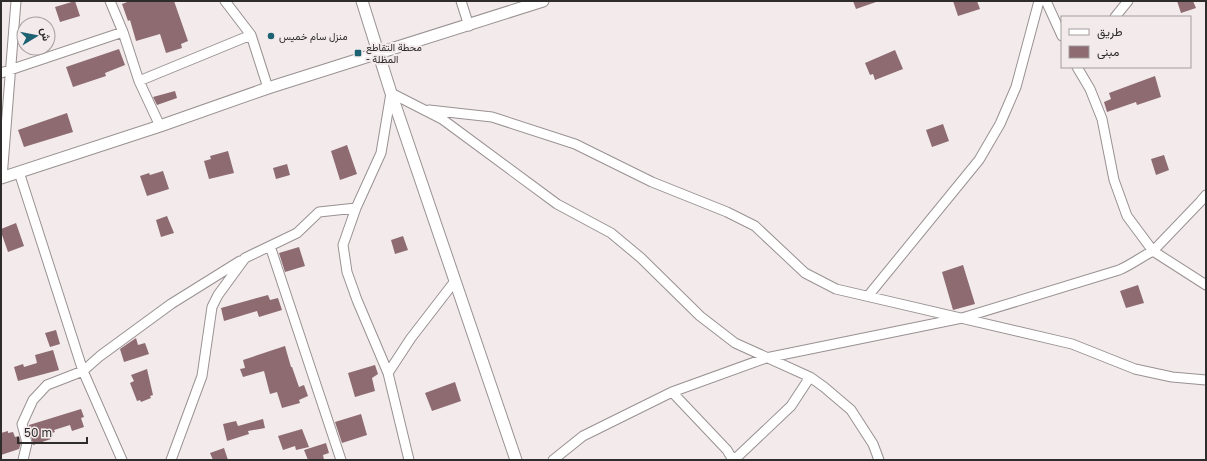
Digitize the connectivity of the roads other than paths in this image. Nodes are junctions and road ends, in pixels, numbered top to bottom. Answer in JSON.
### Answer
{"nodes":[{"id":1,"x":16,"y":1,"type":"edge"},
{"id":2,"x":110,"y":1,"type":"edge"},
{"id":3,"x":225,"y":1,"type":"edge"},
{"id":4,"x":362,"y":1,"type":"edge"},
{"id":5,"x":461,"y":1,"type":"edge"},
{"id":6,"x":1039,"y":1,"type":"edge"},
{"id":7,"x":1046,"y":1,"type":"edge"},
{"id":8,"x":1128,"y":1,"type":"edge"},
{"id":9,"x":539,"y":2,"type":"edge"},
{"id":10,"x":1116,"y":16,"type":"edge"},
{"id":11,"x":468,"y":26,"type":"junction"},
{"id":12,"x":123,"y":32,"type":"junction"},
{"id":13,"x":1061,"y":34,"type":"edge"},
{"id":14,"x":251,"y":35,"type":"junction"},
{"id":15,"x":379,"y":54,"type":"junction"},
{"id":16,"x":1078,"y":68,"type":"edge"},
{"id":17,"x":10,"y":70,"type":"junction"},
{"id":18,"x":1,"y":73,"type":"edge"},
{"id":19,"x":138,"y":81,"type":"junction"},
{"id":20,"x":268,"y":88,"type":"junction"},
{"id":21,"x":391,"y":93,"type":"junction"},
{"id":22,"x":424,"y":109,"type":"junction"},
{"id":23,"x":160,"y":126,"type":"junction"},
{"id":24,"x":19,"y":172,"type":"junction"},
{"id":25,"x":1,"y":178,"type":"edge"},
{"id":26,"x":1206,"y":195,"type":"edge"},
{"id":27,"x":356,"y":208,"type":"junction"},
{"id":28,"x":270,"y":246,"type":"junction"},
{"id":29,"x":1153,"y":251,"type":"junction"},
{"id":30,"x":245,"y":258,"type":"junction"},
{"id":31,"x":455,"y":281,"type":"junction"},
{"id":32,"x":1206,"y":285,"type":"edge"},
{"id":33,"x":868,"y":296,"type":"junction"},
{"id":34,"x":962,"y":318,"type":"junction"},
{"id":35,"x":766,"y":358,"type":"junction"},
{"id":36,"x":83,"y":371,"type":"junction"},
{"id":37,"x":388,"y":373,"type":"junction"},
{"id":38,"x":810,"y":377,"type":"junction"},
{"id":39,"x":1206,"y":380,"type":"edge"},
{"id":40,"x":672,"y":392,"type":"junction"},
{"id":41,"x":23,"y":460,"type":"edge"},
{"id":42,"x":122,"y":460,"type":"edge"},
{"id":43,"x":171,"y":460,"type":"edge"},
{"id":44,"x":340,"y":460,"type":"edge"},
{"id":45,"x":409,"y":460,"type":"edge"},
{"id":46,"x":516,"y":460,"type":"edge"},
{"id":47,"x":553,"y":460,"type":"edge"},
{"id":48,"x":734,"y":460,"type":"edge"},
{"id":49,"x":879,"y":460,"type":"edge"}],
"edges":[{"from":1,"to":17,"type":"street"},
{"from":2,"to":12,"type":"street"},
{"from":3,"to":14,"type":"street"},
{"from":4,"to":15,"type":"street"},
{"from":5,"to":11,"type":"street"},
{"from":6,"to":33,"type":"street"},
{"from":7,"to":13,"type":"street"},
{"from":8,"to":10,"type":"street"},
{"from":9,"to":11,"type":"street"},
{"from":11,"to":15,"type":"street"},
{"from":12,"to":17,"type":"street"},
{"from":12,"to":19,"type":"street"},
{"from":14,"to":19,"type":"street"},
{"from":14,"to":20,"type":"street"},
{"from":15,"to":20,"type":"street"},
{"from":15,"to":21,"type":"street"},
{"from":16,"to":29,"type":"street"},
{"from":17,"to":18,"type":"street"},
{"from":17,"to":25,"type":"street"},
{"from":19,"to":23,"type":"street"},
{"from":20,"to":23,"type":"street"},
{"from":21,"to":22,"type":"street"},
{"from":21,"to":27,"type":"street"},
{"from":21,"to":31,"type":"street"},
{"from":22,"to":33,"type":"street"},
{"from":22,"to":35,"type":"street"},
{"from":23,"to":24,"type":"street"},
{"from":24,"to":25,"type":"street"},
{"from":24,"to":36,"type":"street"},
{"from":26,"to":29,"type":"street"},
{"from":27,"to":28,"type":"street"},
{"from":27,"to":37,"type":"street"},
{"from":28,"to":30,"type":"street"},
{"from":28,"to":44,"type":"street"},
{"from":29,"to":32,"type":"street"},
{"from":29,"to":34,"type":"street"},
{"from":30,"to":36,"type":"street"},
{"from":30,"to":43,"type":"street"},
{"from":31,"to":37,"type":"street"},
{"from":31,"to":46,"type":"street"},
{"from":33,"to":34,"type":"street"},
{"from":34,"to":35,"type":"street"},
{"from":34,"to":39,"type":"street"},
{"from":35,"to":38,"type":"street"},
{"from":35,"to":40,"type":"street"},
{"from":36,"to":41,"type":"street"},
{"from":36,"to":42,"type":"street"},
{"from":37,"to":45,"type":"street"},
{"from":38,"to":48,"type":"street"},
{"from":38,"to":49,"type":"street"},
{"from":40,"to":47,"type":"street"},
{"from":40,"to":48,"type":"street"}]}
